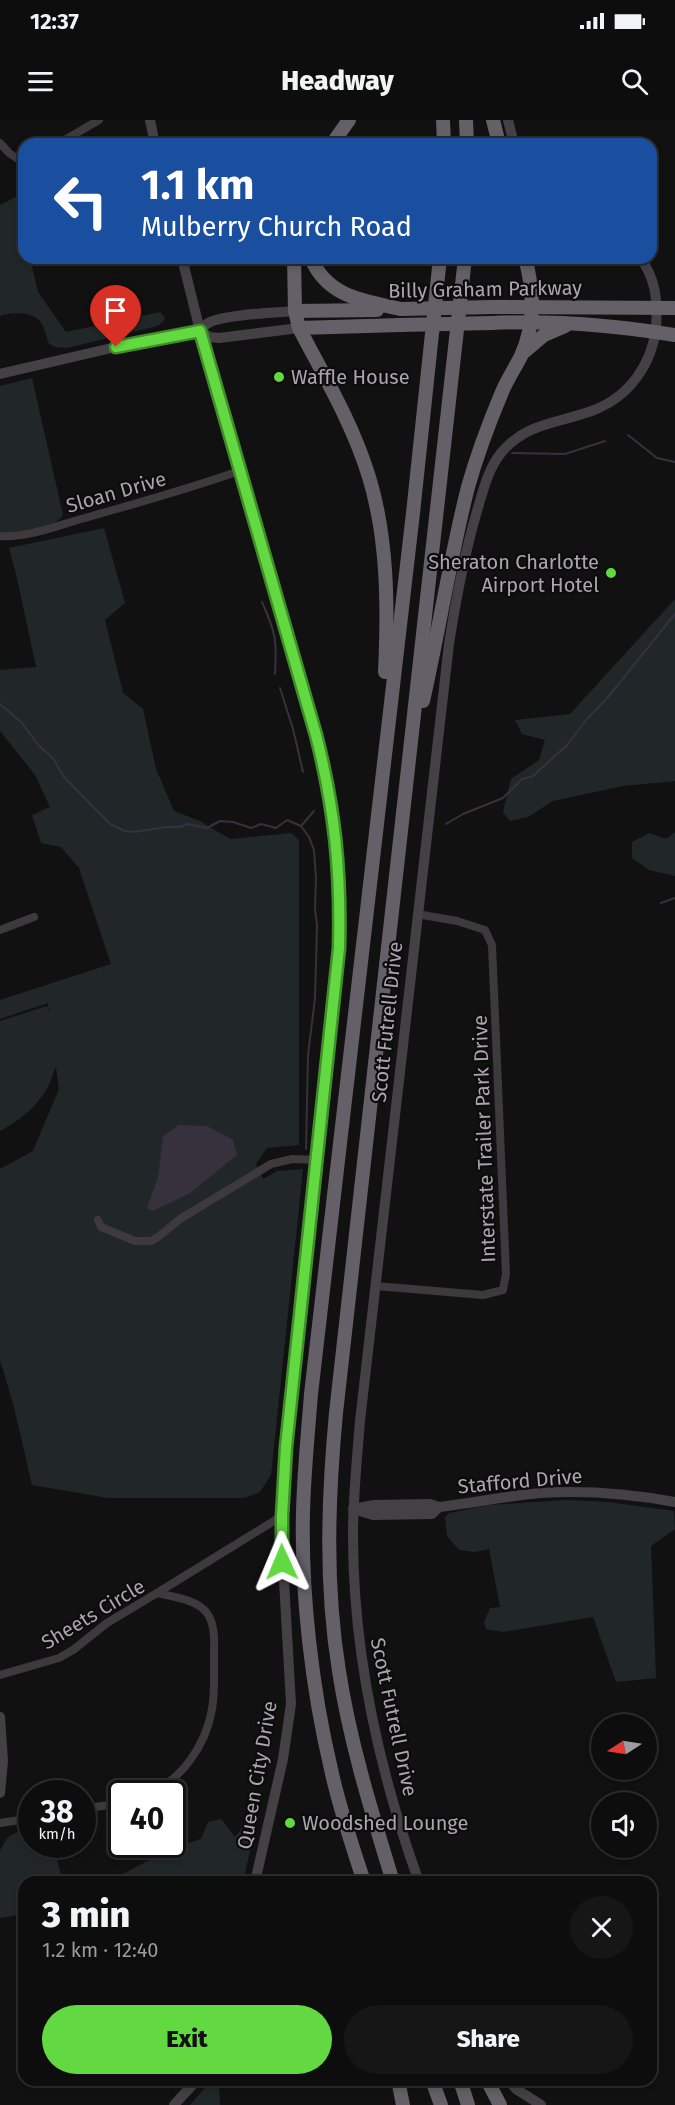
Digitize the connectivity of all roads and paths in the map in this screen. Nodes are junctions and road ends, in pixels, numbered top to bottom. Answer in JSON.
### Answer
{"nodes":[{"id":1,"x":99,"y":120,"type":"edge"},
{"id":2,"x":150,"y":120,"type":"edge"},
{"id":3,"x":349,"y":120,"type":"edge"},
{"id":4,"x":443,"y":120,"type":"edge"},
{"id":5,"x":466,"y":120,"type":"edge"},
{"id":6,"x":494,"y":120,"type":"edge"},
{"id":7,"x":508,"y":120,"type":"edge"},
{"id":8,"x":68,"y":138,"type":"edge"},
{"id":9,"x":154,"y":138,"type":"edge"},
{"id":10,"x":336,"y":138,"type":"edge"},
{"id":11,"x":444,"y":138,"type":"edge"},
{"id":12,"x":468,"y":138,"type":"edge"},
{"id":13,"x":498,"y":138,"type":"edge"},
{"id":14,"x":512,"y":138,"type":"edge"},
{"id":15,"x":0,"y":142,"type":"edge"},
{"id":16,"x":18,"y":159,"type":"edge"},
{"id":17,"x":183,"y":264,"type":"edge"},
{"id":18,"x":294,"y":264,"type":"edge"},
{"id":19,"x":314,"y":264,"type":"edge"},
{"id":20,"x":435,"y":264,"type":"edge"},
{"id":21,"x":439,"y":264,"type":"edge"},
{"id":22,"x":464,"y":264,"type":"edge"},
{"id":23,"x":527,"y":264,"type":"edge"},
{"id":24,"x":644,"y":264,"type":"edge"},
{"id":25,"x":437,"y":287,"type":"junction"},
{"id":26,"x":657,"y":307,"type":"junction"},
{"id":27,"x":675,"y":308,"type":"edge"},
{"id":28,"x":400,"y":309,"type":"junction"},
{"id":29,"x":295,"y":311,"type":"junction"},
{"id":30,"x":531,"y":314,"type":"junction"},
{"id":31,"x":573,"y":323,"type":"junction"},
{"id":32,"x":299,"y":328,"type":"junction"},
{"id":33,"x":200,"y":331,"type":"junction"},
{"id":34,"x":655,"y":332,"type":"junction"},
{"id":35,"x":675,"y":335,"type":"edge"},
{"id":36,"x":521,"y":356,"type":"junction"},
{"id":37,"x":0,"y":374,"type":"edge"},
{"id":38,"x":239,"y":471,"type":"junction"},
{"id":39,"x":0,"y":536,"type":"edge"},
{"id":40,"x":408,"y":764,"type":"junction"},
{"id":41,"x":380,"y":794,"type":"junction"},
{"id":42,"x":417,"y":914,"type":"junction"},
{"id":43,"x":34,"y":917,"type":"dead end"},
{"id":44,"x":0,"y":930,"type":"edge"},
{"id":45,"x":317,"y":1160,"type":"junction"},
{"id":46,"x":98,"y":1220,"type":"dead end"},
{"id":47,"x":376,"y":1286,"type":"junction"},
{"id":48,"x":675,"y":1502,"type":"edge"},
{"id":49,"x":353,"y":1509,"type":"junction"},
{"id":50,"x":282,"y":1516,"type":"junction"},
{"id":51,"x":157,"y":1593,"type":"junction"},
{"id":52,"x":0,"y":1675,"type":"edge"},
{"id":53,"x":0,"y":1717,"type":"edge"},
{"id":54,"x":170,"y":1780,"type":"edge"},
{"id":55,"x":0,"y":1793,"type":"edge"},
{"id":56,"x":341,"y":1808,"type":"junction"},
{"id":57,"x":18,"y":1820,"type":"edge"},
{"id":58,"x":0,"y":1823,"type":"edge"},
{"id":59,"x":256,"y":1876,"type":"edge"},
{"id":60,"x":355,"y":1876,"type":"edge"},
{"id":61,"x":362,"y":1876,"type":"edge"},
{"id":62,"x":391,"y":1876,"type":"edge"},
{"id":63,"x":417,"y":1876,"type":"edge"},
{"id":64,"x":191,"y":2086,"type":"edge"},
{"id":65,"x":399,"y":2086,"type":"edge"},
{"id":66,"x":434,"y":2086,"type":"edge"},
{"id":67,"x":462,"y":2086,"type":"edge"},
{"id":68,"x":490,"y":2086,"type":"edge"},
{"id":69,"x":513,"y":2086,"type":"edge"},
{"id":70,"x":174,"y":2105,"type":"edge"},
{"id":71,"x":403,"y":2105,"type":"edge"},
{"id":72,"x":441,"y":2105,"type":"edge"},
{"id":73,"x":468,"y":2105,"type":"edge"},
{"id":74,"x":500,"y":2105,"type":"edge"},
{"id":75,"x":541,"y":2105,"type":"edge"}],
"edges":[{"from":1,"to":8,"type":"street"},
{"from":2,"to":9,"type":"street"},
{"from":3,"to":10,"type":"highway"},
{"from":4,"to":11,"type":"highway"},
{"from":5,"to":12,"type":"highway"},
{"from":6,"to":13,"type":"highway"},
{"from":7,"to":14,"type":"street"},
{"from":15,"to":16,"type":"street"},
{"from":17,"to":33,"type":"street","name":"Queen City Drive"},
{"from":18,"to":29,"type":"highway"},
{"from":19,"to":28,"type":"highway"},
{"from":20,"to":25,"type":"highway"},
{"from":21,"to":25,"type":"highway"},
{"from":22,"to":40,"type":"highway"},
{"from":23,"to":30,"type":"highway"},
{"from":24,"to":26,"type":"street","name":"Scott Futrell Drive"},
{"from":25,"to":41,"type":"highway"},
{"from":26,"to":27,"type":"highway","name":"Billy Graham Parkway"},
{"from":26,"to":30,"type":"highway","name":"Billy Graham Parkway"},
{"from":26,"to":34,"type":"street","name":"Scott Futrell Drive"},
{"from":28,"to":29,"type":"highway","name":"Billy Graham Parkway"},
{"from":28,"to":30,"type":"highway","name":"Billy Graham Parkway","bridge":true},
{"from":29,"to":32,"type":"highway"},
{"from":29,"to":33,"type":"street"},
{"from":30,"to":31,"type":"highway","name":"Billy Graham Parkway"},
{"from":30,"to":32,"type":"highway","name":"Billy Graham Parkway","bridge":true},
{"from":30,"to":36,"type":"highway"},
{"from":31,"to":34,"type":"highway","name":"Billy Graham Parkway"},
{"from":31,"to":36,"type":"highway"},
{"from":32,"to":33,"type":"street"},
{"from":32,"to":41,"type":"highway"},
{"from":33,"to":37,"type":"street"},
{"from":33,"to":38,"type":"street","name":"Queen City Drive"},
{"from":34,"to":35,"type":"highway","name":"Billy Graham Parkway"},
{"from":34,"to":42,"type":"street","name":"Scott Futrell Drive"},
{"from":36,"to":40,"type":"highway"},
{"from":38,"to":39,"type":"street","name":"Sloan Drive"},
{"from":38,"to":45,"type":"street","name":"Queen City Drive"},
{"from":40,"to":62,"type":"highway"},
{"from":41,"to":56,"type":"highway"},
{"from":42,"to":47,"type":"street","name":"Scott Futrell Drive"},
{"from":42,"to":47,"type":"street","name":"Interstate Trailer Park Drive"},
{"from":43,"to":44,"type":"street"},
{"from":45,"to":46,"type":"street"},
{"from":45,"to":50,"type":"street","name":"Queen City Drive"},
{"from":47,"to":49,"type":"street","name":"Scott Futrell Drive"},
{"from":48,"to":49,"type":"street","name":"Stafford Drive"},
{"from":49,"to":63,"type":"street","name":"Scott Futrell Drive"},
{"from":50,"to":51,"type":"street"},
{"from":50,"to":59,"type":"street","name":"Queen City Drive"},
{"from":51,"to":52,"type":"street","name":"Sheets Circle"},
{"from":51,"to":54,"type":"street","name":"Sheets Circle"},
{"from":53,"to":55,"type":"street"},
{"from":56,"to":60,"type":"highway"},
{"from":56,"to":61,"type":"highway"},
{"from":57,"to":58,"type":"street"},
{"from":64,"to":70,"type":"street"},
{"from":65,"to":71,"type":"highway"},
{"from":66,"to":72,"type":"highway"},
{"from":67,"to":73,"type":"highway"},
{"from":68,"to":74,"type":"highway"},
{"from":69,"to":75,"type":"street"}]}
